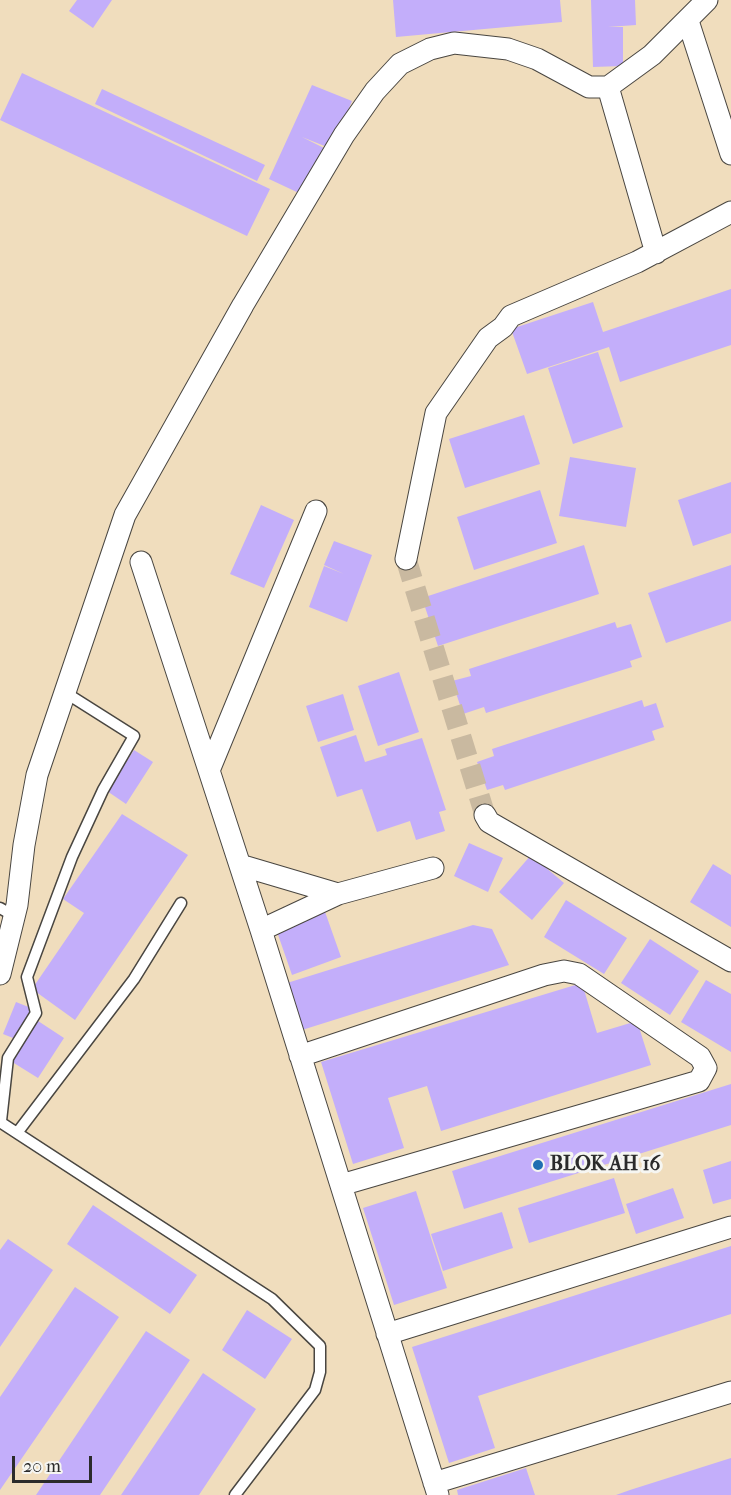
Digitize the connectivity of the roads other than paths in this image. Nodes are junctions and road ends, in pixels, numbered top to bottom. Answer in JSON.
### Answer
{"nodes":[{"id":1,"x":708,"y":0,"type":"edge"},
{"id":2,"x":688,"y":21,"type":"junction"},
{"id":3,"x":608,"y":87,"type":"junction"},
{"id":4,"x":731,"y":154,"type":"edge"},
{"id":5,"x":731,"y":212,"type":"edge"},
{"id":6,"x":656,"y":253,"type":"junction"},
{"id":7,"x":316,"y":511,"type":"dead end"},
{"id":8,"x":406,"y":559,"type":"tunnel mouth"},
{"id":9,"x":141,"y":562,"type":"dead end"},
{"id":10,"x":66,"y":693,"type":"junction"},
{"id":11,"x":210,"y":768,"type":"junction"},
{"id":12,"x":485,"y":815,"type":"tunnel mouth"},
{"id":13,"x":240,"y":865,"type":"junction"},
{"id":14,"x":433,"y":868,"type":"dead end"},
{"id":15,"x":338,"y":894,"type":"junction"},
{"id":16,"x":181,"y":903,"type":"dead end"},
{"id":17,"x":7,"y":912,"type":"edge"},
{"id":18,"x":261,"y":930,"type":"junction"},
{"id":19,"x":731,"y":961,"type":"edge"},
{"id":20,"x":0,"y":974,"type":"edge"},
{"id":21,"x":300,"y":1056,"type":"junction"},
{"id":22,"x":0,"y":1122,"type":"edge"},
{"id":23,"x":17,"y":1133,"type":"junction"},
{"id":24,"x":341,"y":1185,"type":"junction"},
{"id":25,"x":731,"y":1227,"type":"edge"},
{"id":26,"x":387,"y":1334,"type":"junction"},
{"id":27,"x":731,"y":1392,"type":"edge"},
{"id":28,"x":436,"y":1489,"type":"edge"},
{"id":29,"x":235,"y":1495,"type":"edge"}],
"edges":[{"from":1,"to":2,"type":"street"},
{"from":2,"to":3,"type":"street"},
{"from":2,"to":4,"type":"street"},
{"from":3,"to":6,"type":"street"},
{"from":3,"to":10,"type":"street"},
{"from":5,"to":6,"type":"street"},
{"from":6,"to":8,"type":"street"},
{"from":7,"to":11,"type":"street"},
{"from":9,"to":11,"type":"street"},
{"from":10,"to":17,"type":"street"},
{"from":10,"to":22,"type":"lane"},
{"from":11,"to":13,"type":"street"},
{"from":12,"to":19,"type":"street"},
{"from":13,"to":15,"type":"street"},
{"from":13,"to":18,"type":"street"},
{"from":14,"to":15,"type":"street"},
{"from":15,"to":18,"type":"street"},
{"from":16,"to":23,"type":"lane"},
{"from":17,"to":20,"type":"street"},
{"from":18,"to":21,"type":"street"},
{"from":21,"to":24,"type":"street"},
{"from":21,"to":24,"type":"street"},
{"from":22,"to":23,"type":"lane"},
{"from":23,"to":29,"type":"lane"},
{"from":24,"to":26,"type":"street"},
{"from":25,"to":26,"type":"street"},
{"from":26,"to":28,"type":"street"},
{"from":27,"to":28,"type":"street"}]}
